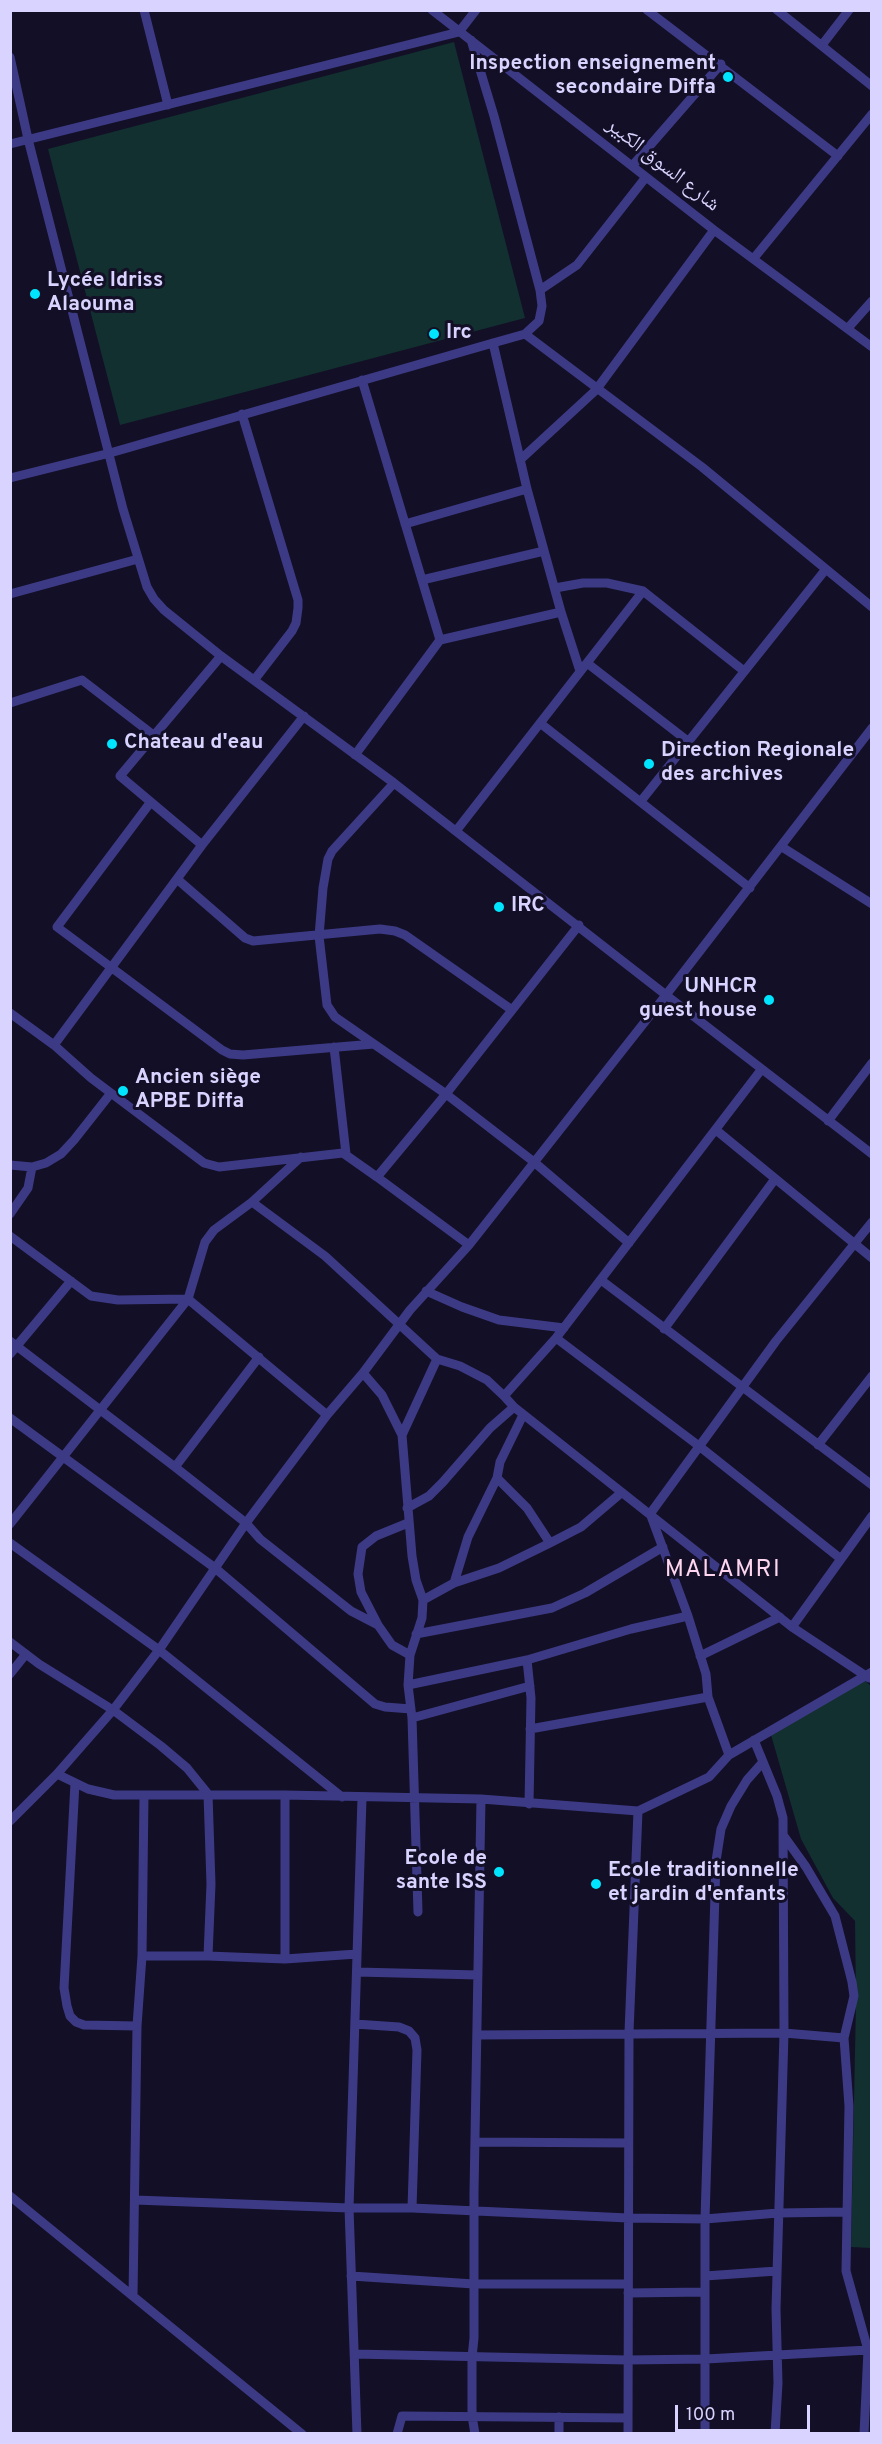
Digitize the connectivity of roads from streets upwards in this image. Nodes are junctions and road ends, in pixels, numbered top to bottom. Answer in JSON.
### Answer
{"nodes":[{"id":1,"x":144,"y":10,"type":"edge"},
{"id":2,"x":432,"y":10,"type":"edge"},
{"id":3,"x":476,"y":10,"type":"edge"},
{"id":4,"x":647,"y":10,"type":"edge"},
{"id":5,"x":777,"y":10,"type":"edge"},
{"id":6,"x":849,"y":10,"type":"edge"},
{"id":7,"x":459,"y":32,"type":"junction"},
{"id":8,"x":471,"y":40,"type":"junction"},
{"id":9,"x":822,"y":45,"type":"junction"},
{"id":10,"x":10,"y":57,"type":"edge"},
{"id":11,"x":721,"y":64,"type":"junction"},
{"id":12,"x":872,"y":86,"type":"edge"},
{"id":13,"x":168,"y":105,"type":"junction"},
{"id":14,"x":872,"y":114,"type":"edge"},
{"id":15,"x":28,"y":139,"type":"junction"},
{"id":16,"x":10,"y":144,"type":"edge"},
{"id":17,"x":838,"y":156,"type":"junction"},
{"id":18,"x":633,"y":165,"type":"junction"},
{"id":19,"x":646,"y":177,"type":"junction"},
{"id":20,"x":714,"y":230,"type":"junction"},
{"id":21,"x":754,"y":258,"type":"junction"},
{"id":22,"x":540,"y":290,"type":"junction"},
{"id":23,"x":872,"y":301,"type":"edge"},
{"id":24,"x":848,"y":328,"type":"junction"},
{"id":25,"x":525,"y":334,"type":"junction"},
{"id":26,"x":493,"y":343,"type":"junction"},
{"id":27,"x":872,"y":348,"type":"edge"},
{"id":28,"x":362,"y":380,"type":"junction"},
{"id":29,"x":596,"y":390,"type":"junction"},
{"id":30,"x":242,"y":414,"type":"junction"},
{"id":31,"x":110,"y":453,"type":"junction"},
{"id":32,"x":520,"y":459,"type":"junction"},
{"id":33,"x":10,"y":478,"type":"edge"},
{"id":34,"x":527,"y":489,"type":"junction"},
{"id":35,"x":405,"y":524,"type":"junction"},
{"id":36,"x":544,"y":550,"type":"junction"},
{"id":37,"x":138,"y":559,"type":"junction"},
{"id":38,"x":826,"y":568,"type":"junction"},
{"id":39,"x":422,"y":580,"type":"junction"},
{"id":40,"x":555,"y":588,"type":"junction"},
{"id":41,"x":643,"y":591,"type":"junction"},
{"id":42,"x":10,"y":594,"type":"edge"},
{"id":43,"x":872,"y":607,"type":"edge"},
{"id":44,"x":561,"y":612,"type":"junction"},
{"id":45,"x":440,"y":640,"type":"junction"},
{"id":46,"x":221,"y":656,"type":"junction"},
{"id":47,"x":587,"y":663,"type":"junction"},
{"id":48,"x":580,"y":671,"type":"junction"},
{"id":49,"x":744,"y":671,"type":"junction"},
{"id":50,"x":255,"y":679,"type":"junction"},
{"id":51,"x":10,"y":703,"type":"edge"},
{"id":52,"x":304,"y":716,"type":"junction"},
{"id":53,"x":540,"y":723,"type":"junction"},
{"id":54,"x":872,"y":728,"type":"edge"},
{"id":55,"x":156,"y":737,"type":"junction"},
{"id":56,"x":689,"y":742,"type":"junction"},
{"id":57,"x":355,"y":755,"type":"junction"},
{"id":58,"x":394,"y":783,"type":"junction"},
{"id":59,"x":641,"y":801,"type":"junction"},
{"id":60,"x":150,"y":803,"type":"junction"},
{"id":61,"x":456,"y":831,"type":"junction"},
{"id":62,"x":202,"y":845,"type":"junction"},
{"id":63,"x":782,"y":848,"type":"junction"},
{"id":64,"x":177,"y":879,"type":"junction"},
{"id":65,"x":750,"y":888,"type":"junction"},
{"id":66,"x":872,"y":904,"type":"edge"},
{"id":67,"x":579,"y":926,"type":"junction"},
{"id":68,"x":320,"y":936,"type":"junction"},
{"id":69,"x":111,"y":969,"type":"junction"},
{"id":70,"x":666,"y":995,"type":"junction"},
{"id":71,"x":512,"y":1010,"type":"junction"},
{"id":72,"x":10,"y":1012,"type":"edge"},
{"id":73,"x":375,"y":1044,"type":"junction"},
{"id":74,"x":54,"y":1045,"type":"junction"},
{"id":75,"x":333,"y":1047,"type":"junction"},
{"id":76,"x":872,"y":1063,"type":"edge"},
{"id":77,"x":761,"y":1070,"type":"junction"},
{"id":78,"x":111,"y":1093,"type":"junction"},
{"id":79,"x":446,"y":1094,"type":"junction"},
{"id":80,"x":828,"y":1121,"type":"junction"},
{"id":81,"x":716,"y":1130,"type":"junction"},
{"id":82,"x":346,"y":1154,"type":"junction"},
{"id":83,"x":872,"y":1154,"type":"edge"},
{"id":84,"x":301,"y":1157,"type":"junction"},
{"id":85,"x":534,"y":1162,"type":"junction"},
{"id":86,"x":10,"y":1165,"type":"edge"},
{"id":87,"x":32,"y":1167,"type":"junction"},
{"id":88,"x":377,"y":1177,"type":"junction"},
{"id":89,"x":775,"y":1179,"type":"junction"},
{"id":90,"x":252,"y":1202,"type":"junction"},
{"id":91,"x":10,"y":1214,"type":"edge"},
{"id":92,"x":872,"y":1222,"type":"edge"},
{"id":93,"x":10,"y":1236,"type":"edge"},
{"id":94,"x":629,"y":1244,"type":"junction"},
{"id":95,"x":853,"y":1244,"type":"junction"},
{"id":96,"x":469,"y":1245,"type":"junction"},
{"id":97,"x":872,"y":1258,"type":"edge"},
{"id":98,"x":601,"y":1280,"type":"junction"},
{"id":99,"x":71,"y":1281,"type":"junction"},
{"id":100,"x":426,"y":1291,"type":"junction"},
{"id":101,"x":188,"y":1299,"type":"junction"},
{"id":102,"x":398,"y":1325,"type":"junction"},
{"id":103,"x":564,"y":1328,"type":"junction"},
{"id":104,"x":664,"y":1329,"type":"junction"},
{"id":105,"x":556,"y":1338,"type":"junction"},
{"id":106,"x":14,"y":1343,"type":"edge"},
{"id":107,"x":10,"y":1354,"type":"edge"},
{"id":108,"x":259,"y":1357,"type":"junction"},
{"id":109,"x":437,"y":1359,"type":"junction"},
{"id":110,"x":363,"y":1373,"type":"junction"},
{"id":111,"x":872,"y":1376,"type":"edge"},
{"id":112,"x":741,"y":1388,"type":"junction"},
{"id":113,"x":504,"y":1396,"type":"junction"},
{"id":114,"x":514,"y":1407,"type":"junction"},
{"id":115,"x":102,"y":1409,"type":"junction"},
{"id":116,"x":327,"y":1415,"type":"junction"},
{"id":117,"x":524,"y":1415,"type":"junction"},
{"id":118,"x":10,"y":1418,"type":"edge"},
{"id":119,"x":402,"y":1435,"type":"junction"},
{"id":120,"x":818,"y":1445,"type":"junction"},
{"id":121,"x":699,"y":1446,"type":"junction"},
{"id":122,"x":63,"y":1456,"type":"junction"},
{"id":123,"x":175,"y":1467,"type":"junction"},
{"id":124,"x":497,"y":1478,"type":"junction"},
{"id":125,"x":872,"y":1485,"type":"edge"},
{"id":126,"x":621,"y":1493,"type":"junction"},
{"id":127,"x":407,"y":1508,"type":"junction"},
{"id":128,"x":650,"y":1514,"type":"junction"},
{"id":129,"x":872,"y":1516,"type":"edge"},
{"id":130,"x":246,"y":1523,"type":"junction"},
{"id":131,"x":408,"y":1523,"type":"junction"},
{"id":132,"x":10,"y":1524,"type":"edge"},
{"id":133,"x":10,"y":1543,"type":"edge"},
{"id":134,"x":550,"y":1543,"type":"junction"},
{"id":135,"x":663,"y":1546,"type":"junction"},
{"id":136,"x":841,"y":1559,"type":"junction"},
{"id":137,"x":214,"y":1568,"type":"junction"},
{"id":138,"x":454,"y":1583,"type":"junction"},
{"id":139,"x":423,"y":1600,"type":"junction"},
{"id":140,"x":688,"y":1616,"type":"junction"},
{"id":141,"x":780,"y":1617,"type":"junction"},
{"id":142,"x":378,"y":1625,"type":"junction"},
{"id":143,"x":792,"y":1626,"type":"junction"},
{"id":144,"x":416,"y":1634,"type":"junction"},
{"id":145,"x":10,"y":1642,"type":"edge"},
{"id":146,"x":159,"y":1650,"type":"junction"},
{"id":147,"x":26,"y":1654,"type":"junction"},
{"id":148,"x":410,"y":1655,"type":"junction"},
{"id":149,"x":700,"y":1656,"type":"junction"},
{"id":150,"x":527,"y":1660,"type":"junction"},
{"id":151,"x":10,"y":1674,"type":"edge"},
{"id":152,"x":870,"y":1676,"type":"edge"},
{"id":153,"x":408,"y":1685,"type":"junction"},
{"id":154,"x":530,"y":1686,"type":"junction"},
{"id":155,"x":708,"y":1697,"type":"junction"},
{"id":156,"x":113,"y":1710,"type":"junction"},
{"id":157,"x":411,"y":1714,"type":"junction"},
{"id":158,"x":531,"y":1729,"type":"junction"},
{"id":159,"x":754,"y":1740,"type":"junction"},
{"id":160,"x":729,"y":1755,"type":"junction"},
{"id":161,"x":763,"y":1762,"type":"junction"},
{"id":162,"x":57,"y":1774,"type":"junction"},
{"id":163,"x":75,"y":1783,"type":"junction"},
{"id":164,"x":208,"y":1794,"type":"junction"},
{"id":165,"x":285,"y":1795,"type":"junction"},
{"id":166,"x":144,"y":1796,"type":"junction"},
{"id":167,"x":342,"y":1797,"type":"junction"},
{"id":168,"x":362,"y":1798,"type":"junction"},
{"id":169,"x":415,"y":1798,"type":"junction"},
{"id":170,"x":481,"y":1799,"type":"junction"},
{"id":171,"x":529,"y":1804,"type":"junction"},
{"id":172,"x":638,"y":1811,"type":"junction"},
{"id":173,"x":10,"y":1821,"type":"edge"},
{"id":174,"x":783,"y":1834,"type":"junction"},
{"id":175,"x":418,"y":1912,"type":"dead end"},
{"id":176,"x":357,"y":1954,"type":"junction"},
{"id":177,"x":142,"y":1956,"type":"junction"},
{"id":178,"x":208,"y":1956,"type":"junction"},
{"id":179,"x":285,"y":1959,"type":"junction"},
{"id":180,"x":357,"y":1972,"type":"junction"},
{"id":181,"x":478,"y":1975,"type":"junction"},
{"id":182,"x":355,"y":2024,"type":"junction"},
{"id":183,"x":137,"y":2026,"type":"junction"},
{"id":184,"x":629,"y":2032,"type":"junction"},
{"id":185,"x":784,"y":2033,"type":"junction"},
{"id":186,"x":710,"y":2034,"type":"junction"},
{"id":187,"x":477,"y":2035,"type":"junction"},
{"id":188,"x":844,"y":2038,"type":"junction"},
{"id":189,"x":475,"y":2142,"type":"junction"},
{"id":190,"x":628,"y":2143,"type":"junction"},
{"id":191,"x":10,"y":2196,"type":"edge"},
{"id":192,"x":135,"y":2200,"type":"junction"},
{"id":193,"x":349,"y":2208,"type":"junction"},
{"id":194,"x":412,"y":2208,"type":"junction"},
{"id":195,"x":474,"y":2210,"type":"junction"},
{"id":196,"x":846,"y":2212,"type":"junction"},
{"id":197,"x":778,"y":2213,"type":"junction"},
{"id":198,"x":628,"y":2218,"type":"junction"},
{"id":199,"x":705,"y":2219,"type":"junction"},
{"id":200,"x":777,"y":2271,"type":"junction"},
{"id":201,"x":351,"y":2276,"type":"junction"},
{"id":202,"x":705,"y":2276,"type":"junction"},
{"id":203,"x":474,"y":2284,"type":"junction"},
{"id":204,"x":628,"y":2288,"type":"junction"},
{"id":205,"x":705,"y":2292,"type":"junction"},
{"id":206,"x":134,"y":2296,"type":"junction"},
{"id":207,"x":868,"y":2350,"type":"junction"},
{"id":208,"x":354,"y":2354,"type":"junction"},
{"id":209,"x":776,"y":2355,"type":"junction"},
{"id":210,"x":472,"y":2357,"type":"junction"},
{"id":211,"x":706,"y":2359,"type":"junction"},
{"id":212,"x":627,"y":2360,"type":"junction"},
{"id":213,"x":472,"y":2416,"type":"junction"},
{"id":214,"x":559,"y":2417,"type":"junction"},
{"id":215,"x":628,"y":2418,"type":"junction"},
{"id":216,"x":302,"y":2433,"type":"edge"},
{"id":217,"x":357,"y":2433,"type":"edge"},
{"id":218,"x":398,"y":2433,"type":"edge"},
{"id":219,"x":475,"y":2433,"type":"edge"},
{"id":220,"x":559,"y":2433,"type":"edge"},
{"id":221,"x":628,"y":2433,"type":"edge"},
{"id":222,"x":705,"y":2433,"type":"edge"},
{"id":223,"x":775,"y":2433,"type":"edge"},
{"id":224,"x":864,"y":2433,"type":"edge"}],
"edges":[{"from":1,"to":13,"type":"street"},
{"from":2,"to":7,"type":"street","name":"شارع السوق الكبير"},
{"from":3,"to":7,"type":"street"},
{"from":4,"to":11,"type":"street"},
{"from":5,"to":9,"type":"street"},
{"from":6,"to":9,"type":"street"},
{"from":7,"to":8,"type":"street","name":"شارع السوق الكبير"},
{"from":7,"to":13,"type":"street"},
{"from":8,"to":18,"type":"street","name":"شارع السوق الكبير"},
{"from":8,"to":22,"type":"street"},
{"from":9,"to":12,"type":"street"},
{"from":10,"to":15,"type":"street"},
{"from":11,"to":17,"type":"street"},
{"from":11,"to":18,"type":"street"},
{"from":13,"to":15,"type":"street"},
{"from":14,"to":17,"type":"street"},
{"from":15,"to":16,"type":"street"},
{"from":15,"to":31,"type":"street"},
{"from":17,"to":21,"type":"street"},
{"from":18,"to":19,"type":"street","name":"شارع السوق الكبير"},
{"from":19,"to":20,"type":"street","name":"شارع السوق الكبير"},
{"from":19,"to":22,"type":"street"},
{"from":20,"to":21,"type":"street","name":"شارع السوق الكبير"},
{"from":20,"to":29,"type":"street"},
{"from":21,"to":24,"type":"street","name":"شارع السوق الكبير"},
{"from":22,"to":25,"type":"street"},
{"from":23,"to":24,"type":"street"},
{"from":24,"to":27,"type":"street","name":"شارع السوق الكبير"},
{"from":25,"to":26,"type":"street"},
{"from":25,"to":29,"type":"street"},
{"from":26,"to":28,"type":"street"},
{"from":26,"to":32,"type":"street"},
{"from":28,"to":30,"type":"street"},
{"from":28,"to":35,"type":"street"},
{"from":29,"to":32,"type":"street"},
{"from":29,"to":38,"type":"street"},
{"from":30,"to":31,"type":"street"},
{"from":30,"to":50,"type":"street"},
{"from":31,"to":33,"type":"street"},
{"from":31,"to":37,"type":"street"},
{"from":32,"to":34,"type":"street"},
{"from":34,"to":35,"type":"street"},
{"from":34,"to":36,"type":"street"},
{"from":35,"to":39,"type":"street"},
{"from":36,"to":39,"type":"street"},
{"from":36,"to":40,"type":"street"},
{"from":37,"to":42,"type":"street"},
{"from":37,"to":46,"type":"street"},
{"from":38,"to":43,"type":"street"},
{"from":38,"to":49,"type":"street"},
{"from":39,"to":45,"type":"street"},
{"from":40,"to":41,"type":"street"},
{"from":40,"to":44,"type":"street"},
{"from":41,"to":47,"type":"street"},
{"from":41,"to":49,"type":"street"},
{"from":44,"to":45,"type":"street"},
{"from":44,"to":48,"type":"street"},
{"from":45,"to":57,"type":"street"},
{"from":46,"to":50,"type":"street"},
{"from":46,"to":55,"type":"street"},
{"from":47,"to":48,"type":"street"},
{"from":47,"to":56,"type":"street"},
{"from":48,"to":53,"type":"street"},
{"from":49,"to":56,"type":"street"},
{"from":50,"to":52,"type":"street"},
{"from":51,"to":55,"type":"street"},
{"from":52,"to":57,"type":"street"},
{"from":52,"to":62,"type":"street"},
{"from":53,"to":59,"type":"street"},
{"from":53,"to":61,"type":"street"},
{"from":54,"to":63,"type":"street"},
{"from":55,"to":60,"type":"street"},
{"from":56,"to":59,"type":"street"},
{"from":57,"to":58,"type":"street"},
{"from":58,"to":61,"type":"street"},
{"from":58,"to":68,"type":"street"},
{"from":59,"to":65,"type":"street"},
{"from":60,"to":62,"type":"street"},
{"from":60,"to":69,"type":"street"},
{"from":61,"to":67,"type":"street"},
{"from":62,"to":64,"type":"street"},
{"from":63,"to":65,"type":"street"},
{"from":63,"to":66,"type":"street"},
{"from":64,"to":68,"type":"street"},
{"from":64,"to":69,"type":"street"},
{"from":65,"to":70,"type":"street"},
{"from":67,"to":70,"type":"street"},
{"from":67,"to":71,"type":"street"},
{"from":68,"to":71,"type":"street"},
{"from":68,"to":73,"type":"street"},
{"from":69,"to":74,"type":"street"},
{"from":69,"to":75,"type":"street"},
{"from":70,"to":77,"type":"street"},
{"from":70,"to":85,"type":"street"},
{"from":71,"to":79,"type":"street"},
{"from":72,"to":74,"type":"street"},
{"from":73,"to":75,"type":"street"},
{"from":73,"to":79,"type":"street"},
{"from":74,"to":78,"type":"street"},
{"from":75,"to":82,"type":"street"},
{"from":76,"to":80,"type":"street"},
{"from":77,"to":80,"type":"street"},
{"from":77,"to":81,"type":"street"},
{"from":78,"to":84,"type":"street"},
{"from":78,"to":87,"type":"street"},
{"from":79,"to":85,"type":"street"},
{"from":79,"to":88,"type":"street"},
{"from":80,"to":83,"type":"street"},
{"from":81,"to":89,"type":"street"},
{"from":81,"to":94,"type":"street"},
{"from":82,"to":84,"type":"street"},
{"from":82,"to":88,"type":"street"},
{"from":84,"to":90,"type":"street"},
{"from":85,"to":94,"type":"street"},
{"from":85,"to":96,"type":"street"},
{"from":86,"to":87,"type":"street"},
{"from":87,"to":91,"type":"street"},
{"from":88,"to":96,"type":"street"},
{"from":89,"to":95,"type":"street"},
{"from":89,"to":104,"type":"street"},
{"from":90,"to":101,"type":"street"},
{"from":90,"to":102,"type":"street"},
{"from":92,"to":95,"type":"street"},
{"from":93,"to":99,"type":"street"},
{"from":94,"to":98,"type":"street"},
{"from":95,"to":97,"type":"street"},
{"from":95,"to":112,"type":"street"},
{"from":96,"to":100,"type":"street"},
{"from":98,"to":103,"type":"street"},
{"from":98,"to":104,"type":"street"},
{"from":99,"to":101,"type":"street"},
{"from":99,"to":106,"type":"street"},
{"from":100,"to":102,"type":"street"},
{"from":100,"to":103,"type":"street"},
{"from":101,"to":108,"type":"street"},
{"from":101,"to":115,"type":"street"},
{"from":102,"to":109,"type":"street"},
{"from":102,"to":110,"type":"street"},
{"from":103,"to":105,"type":"street"},
{"from":104,"to":112,"type":"street"},
{"from":105,"to":113,"type":"street"},
{"from":105,"to":121,"type":"street"},
{"from":106,"to":107,"type":"street"},
{"from":106,"to":115,"type":"street"},
{"from":108,"to":116,"type":"street"},
{"from":108,"to":123,"type":"street"},
{"from":109,"to":113,"type":"street"},
{"from":109,"to":119,"type":"street"},
{"from":110,"to":116,"type":"street"},
{"from":110,"to":119,"type":"street"},
{"from":111,"to":120,"type":"street"},
{"from":112,"to":120,"type":"street"},
{"from":112,"to":121,"type":"street"},
{"from":113,"to":114,"type":"street"},
{"from":114,"to":117,"type":"street"},
{"from":114,"to":127,"type":"street"},
{"from":115,"to":122,"type":"street"},
{"from":115,"to":123,"type":"street"},
{"from":116,"to":130,"type":"street"},
{"from":117,"to":124,"type":"street"},
{"from":117,"to":126,"type":"street"},
{"from":118,"to":122,"type":"street"},
{"from":119,"to":127,"type":"street"},
{"from":120,"to":125,"type":"street"},
{"from":121,"to":128,"type":"street"},
{"from":121,"to":136,"type":"street"},
{"from":122,"to":132,"type":"street"},
{"from":122,"to":137,"type":"street"},
{"from":123,"to":130,"type":"street"},
{"from":124,"to":134,"type":"street"},
{"from":124,"to":138,"type":"street"},
{"from":126,"to":128,"type":"street"},
{"from":126,"to":134,"type":"street"},
{"from":127,"to":131,"type":"street"},
{"from":128,"to":135,"type":"street"},
{"from":128,"to":141,"type":"street"},
{"from":129,"to":136,"type":"street"},
{"from":130,"to":137,"type":"street"},
{"from":130,"to":142,"type":"street"},
{"from":131,"to":139,"type":"street"},
{"from":131,"to":142,"type":"street"},
{"from":133,"to":146,"type":"street"},
{"from":134,"to":138,"type":"street"},
{"from":135,"to":140,"type":"street"},
{"from":135,"to":144,"type":"street"},
{"from":136,"to":143,"type":"street"},
{"from":137,"to":146,"type":"street"},
{"from":137,"to":157,"type":"street"},
{"from":138,"to":139,"type":"street"},
{"from":139,"to":144,"type":"street"},
{"from":140,"to":149,"type":"street"},
{"from":140,"to":150,"type":"street"},
{"from":141,"to":143,"type":"street"},
{"from":141,"to":149,"type":"street"},
{"from":142,"to":148,"type":"street"},
{"from":143,"to":152,"type":"street"},
{"from":144,"to":148,"type":"street"},
{"from":145,"to":147,"type":"street"},
{"from":146,"to":156,"type":"street"},
{"from":146,"to":167,"type":"street"},
{"from":147,"to":151,"type":"street"},
{"from":147,"to":156,"type":"street"},
{"from":148,"to":153,"type":"street"},
{"from":149,"to":155,"type":"street"},
{"from":150,"to":153,"type":"street"},
{"from":150,"to":154,"type":"street"},
{"from":152,"to":159,"type":"street"},
{"from":153,"to":157,"type":"street"},
{"from":154,"to":157,"type":"street"},
{"from":154,"to":158,"type":"street"},
{"from":155,"to":158,"type":"street"},
{"from":155,"to":160,"type":"street"},
{"from":156,"to":162,"type":"street"},
{"from":156,"to":164,"type":"street"},
{"from":157,"to":169,"type":"street"},
{"from":158,"to":171,"type":"street"},
{"from":159,"to":160,"type":"street"},
{"from":159,"to":161,"type":"street"},
{"from":160,"to":172,"type":"street"},
{"from":161,"to":174,"type":"street"},
{"from":161,"to":186,"type":"street"},
{"from":162,"to":163,"type":"street"},
{"from":162,"to":173,"type":"street"},
{"from":163,"to":166,"type":"street"},
{"from":163,"to":183,"type":"street"},
{"from":164,"to":165,"type":"street"},
{"from":164,"to":166,"type":"street"},
{"from":164,"to":178,"type":"street"},
{"from":165,"to":167,"type":"street"},
{"from":165,"to":179,"type":"street"},
{"from":166,"to":177,"type":"street"},
{"from":167,"to":168,"type":"street"},
{"from":168,"to":169,"type":"street"},
{"from":168,"to":176,"type":"street"},
{"from":169,"to":170,"type":"street"},
{"from":169,"to":175,"type":"street"},
{"from":170,"to":171,"type":"street"},
{"from":170,"to":181,"type":"street"},
{"from":171,"to":172,"type":"street"},
{"from":172,"to":184,"type":"street"},
{"from":174,"to":185,"type":"street"},
{"from":174,"to":188,"type":"street"},
{"from":176,"to":179,"type":"street"},
{"from":176,"to":180,"type":"street"},
{"from":177,"to":178,"type":"street"},
{"from":177,"to":183,"type":"street"},
{"from":178,"to":179,"type":"street"},
{"from":180,"to":181,"type":"street"},
{"from":180,"to":182,"type":"street"},
{"from":181,"to":187,"type":"street"},
{"from":182,"to":193,"type":"street"},
{"from":182,"to":194,"type":"street"},
{"from":183,"to":192,"type":"street"},
{"from":184,"to":186,"type":"street"},
{"from":184,"to":187,"type":"street"},
{"from":184,"to":190,"type":"street"},
{"from":185,"to":186,"type":"street"},
{"from":185,"to":188,"type":"street"},
{"from":185,"to":197,"type":"street"},
{"from":186,"to":199,"type":"street"},
{"from":187,"to":189,"type":"street"},
{"from":188,"to":196,"type":"street"},
{"from":189,"to":190,"type":"street"},
{"from":189,"to":195,"type":"street"},
{"from":190,"to":198,"type":"street"},
{"from":191,"to":206,"type":"street"},
{"from":192,"to":193,"type":"street"},
{"from":192,"to":206,"type":"street"},
{"from":193,"to":194,"type":"street"},
{"from":193,"to":201,"type":"street"},
{"from":194,"to":195,"type":"street"},
{"from":195,"to":198,"type":"street"},
{"from":195,"to":203,"type":"street"},
{"from":196,"to":197,"type":"street"},
{"from":196,"to":207,"type":"street"},
{"from":197,"to":199,"type":"street"},
{"from":197,"to":200,"type":"street"},
{"from":198,"to":199,"type":"street"},
{"from":198,"to":204,"type":"street"},
{"from":199,"to":202,"type":"street"},
{"from":200,"to":202,"type":"street"},
{"from":200,"to":209,"type":"street"},
{"from":201,"to":203,"type":"street"},
{"from":201,"to":208,"type":"street"},
{"from":202,"to":205,"type":"street"},
{"from":203,"to":204,"type":"street"},
{"from":203,"to":210,"type":"street"},
{"from":204,"to":205,"type":"street"},
{"from":204,"to":212,"type":"street"},
{"from":205,"to":211,"type":"street"},
{"from":206,"to":216,"type":"street"},
{"from":207,"to":209,"type":"street"},
{"from":207,"to":224,"type":"street"},
{"from":208,"to":210,"type":"street"},
{"from":208,"to":217,"type":"street"},
{"from":209,"to":211,"type":"street"},
{"from":209,"to":223,"type":"street"},
{"from":210,"to":212,"type":"street"},
{"from":210,"to":213,"type":"street"},
{"from":211,"to":212,"type":"street"},
{"from":211,"to":222,"type":"street"},
{"from":212,"to":215,"type":"street"},
{"from":213,"to":214,"type":"street"},
{"from":213,"to":218,"type":"street"},
{"from":213,"to":219,"type":"street"},
{"from":214,"to":215,"type":"street"},
{"from":214,"to":220,"type":"street"},
{"from":215,"to":221,"type":"street"}]}
